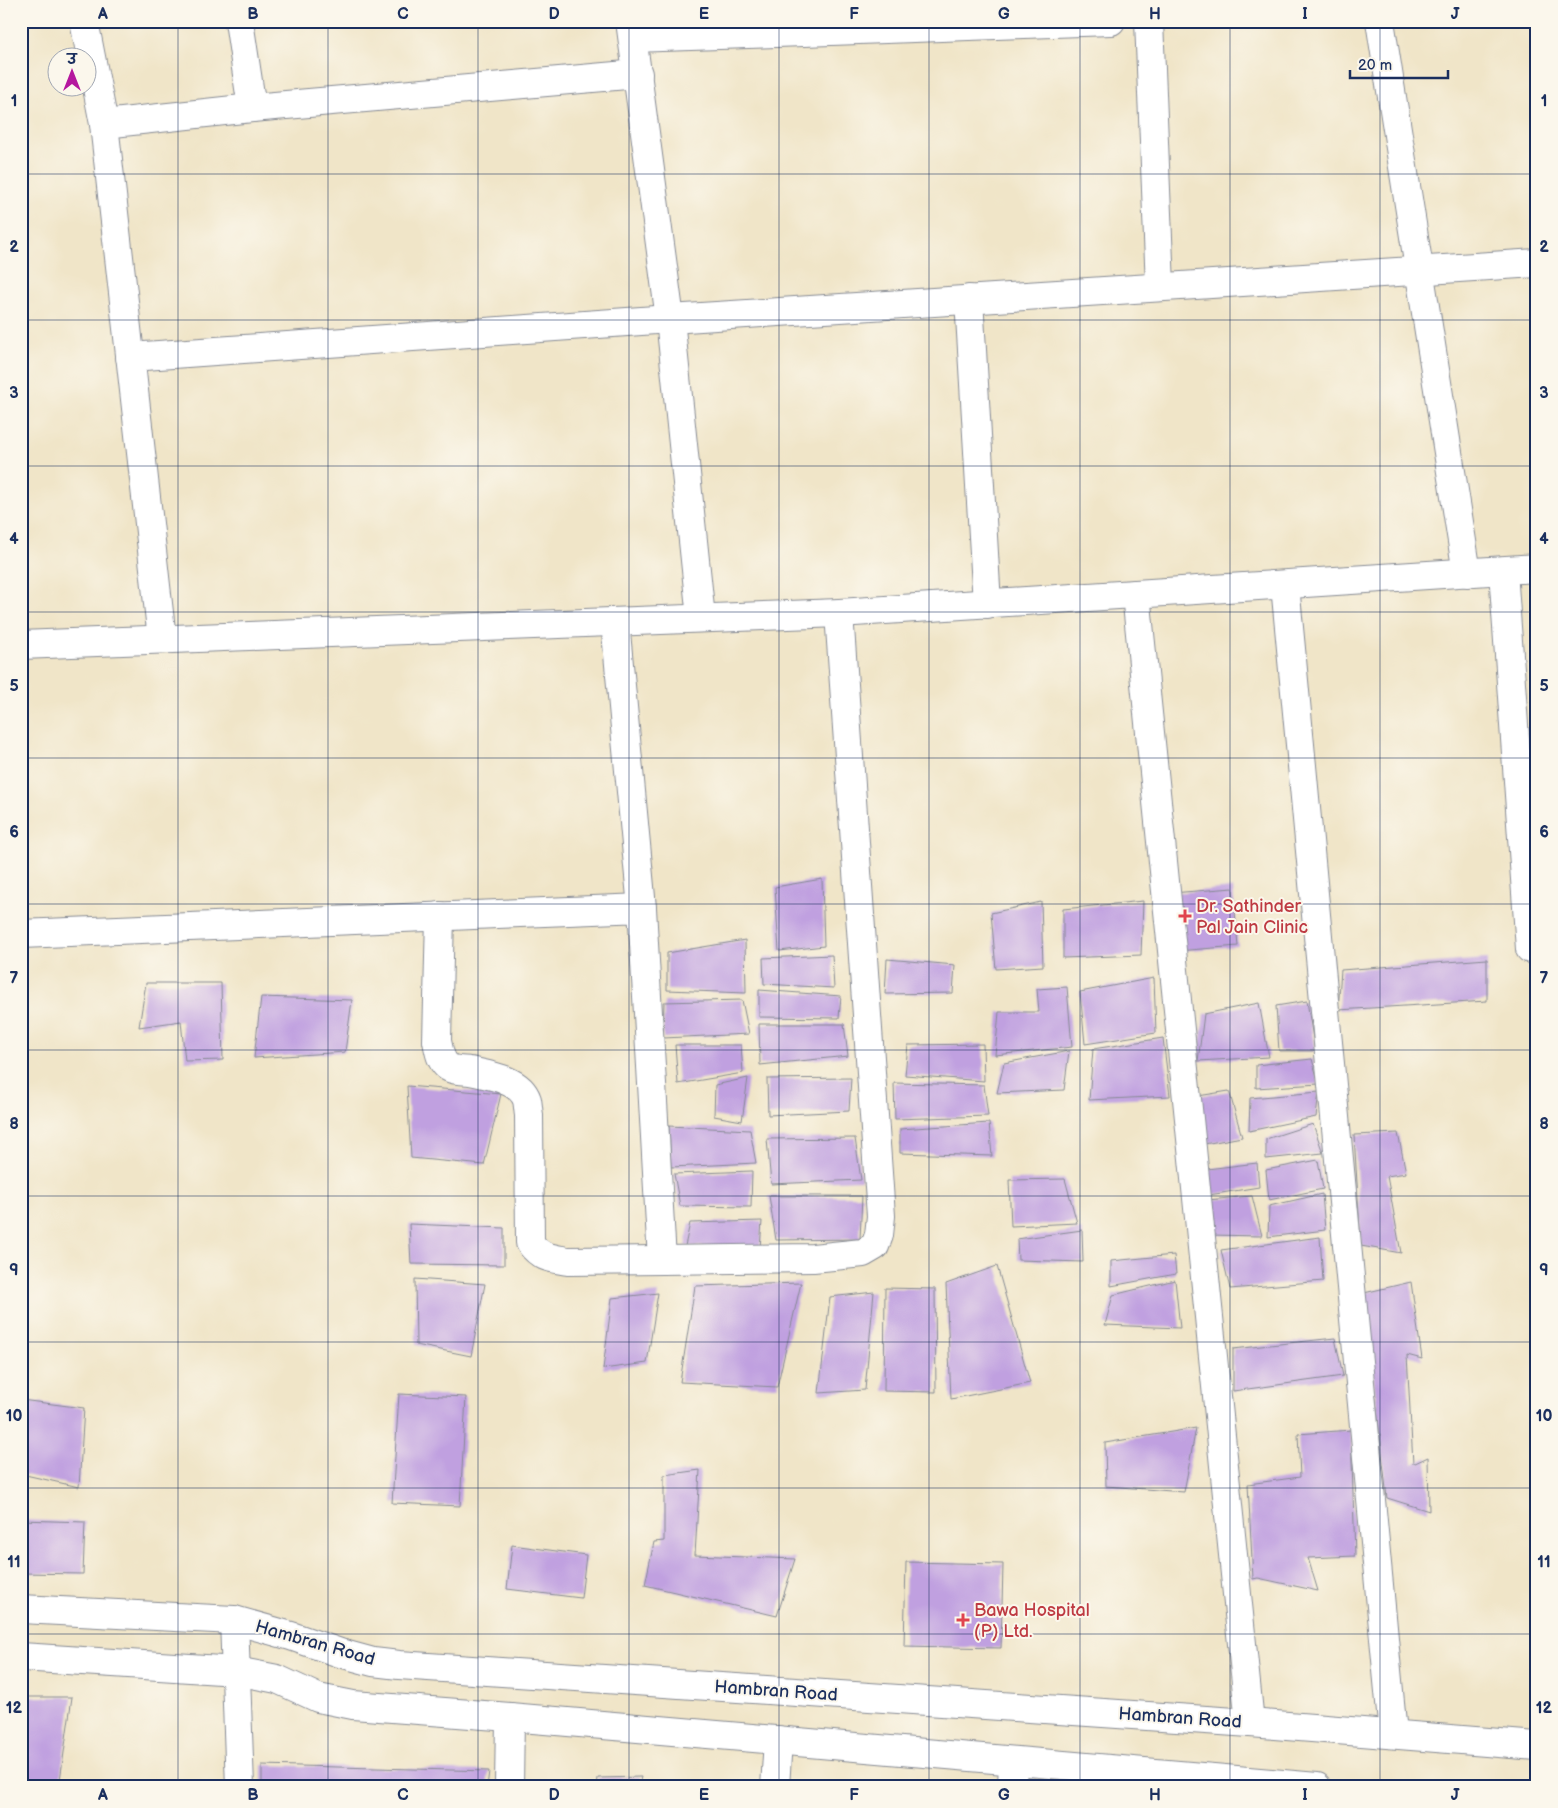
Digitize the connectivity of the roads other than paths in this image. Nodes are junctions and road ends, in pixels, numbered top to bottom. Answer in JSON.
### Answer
{"nodes":[{"id":1,"x":84,"y":21,"type":"edge"},
{"id":2,"x":239,"y":21,"type":"edge"},
{"id":3,"x":1112,"y":21,"type":"edge"},
{"id":4,"x":1149,"y":21,"type":"edge"},
{"id":5,"x":1380,"y":21,"type":"edge"},
{"id":6,"x":632,"y":30,"type":"edge"},
{"id":7,"x":638,"y":74,"type":"junction"},
{"id":8,"x":252,"y":108,"type":"junction"},
{"id":9,"x":104,"y":124,"type":"junction"},
{"id":10,"x":1537,"y":262,"type":"edge"},
{"id":11,"x":1419,"y":269,"type":"junction"},
{"id":12,"x":1160,"y":286,"type":"junction"},
{"id":13,"x":969,"y":299,"type":"junction"},
{"id":14,"x":670,"y":318,"type":"junction"},
{"id":15,"x":130,"y":357,"type":"junction"},
{"id":16,"x":1537,"y":568,"type":"edge"},
{"id":17,"x":1503,"y":571,"type":"junction"},
{"id":18,"x":1467,"y":573,"type":"junction"},
{"id":19,"x":1286,"y":585,"type":"junction"},
{"id":20,"x":1136,"y":594,"type":"junction"},
{"id":21,"x":987,"y":604,"type":"junction"},
{"id":22,"x":839,"y":613,"type":"junction"},
{"id":23,"x":701,"y":618,"type":"junction"},
{"id":24,"x":615,"y":622,"type":"junction"},
{"id":25,"x":162,"y":639,"type":"junction"},
{"id":26,"x":21,"y":645,"type":"edge"},
{"id":27,"x":642,"y":908,"type":"junction"},
{"id":28,"x":440,"y":916,"type":"junction"},
{"id":29,"x":21,"y":934,"type":"edge"},
{"id":30,"x":1530,"y":949,"type":"dead end"},
{"id":31,"x":662,"y":1260,"type":"junction"},
{"id":32,"x":21,"y":1609,"type":"edge"},
{"id":33,"x":234,"y":1620,"type":"junction"},
{"id":34,"x":21,"y":1657,"type":"edge"},
{"id":35,"x":236,"y":1671,"type":"junction"},
{"id":36,"x":510,"y":1717,"type":"junction"},
{"id":37,"x":1250,"y":1723,"type":"junction"},
{"id":38,"x":1394,"y":1734,"type":"junction"},
{"id":39,"x":778,"y":1740,"type":"junction"},
{"id":40,"x":1537,"y":1746,"type":"edge"},
{"id":41,"x":1012,"y":1774,"type":"edge"},
{"id":42,"x":1228,"y":1783,"type":"edge"},
{"id":43,"x":240,"y":1787,"type":"edge"},
{"id":44,"x":510,"y":1787,"type":"edge"},
{"id":45,"x":775,"y":1787,"type":"edge"},
{"id":46,"x":1318,"y":1787,"type":"edge"}],
"edges":[{"from":1,"to":9,"type":"street"},
{"from":2,"to":8,"type":"street"},
{"from":3,"to":6,"type":"street"},
{"from":4,"to":12,"type":"street"},
{"from":5,"to":11,"type":"street"},
{"from":6,"to":7,"type":"street"},
{"from":7,"to":8,"type":"street"},
{"from":7,"to":14,"type":"street"},
{"from":8,"to":9,"type":"street"},
{"from":9,"to":15,"type":"street"},
{"from":10,"to":11,"type":"street"},
{"from":11,"to":12,"type":"street"},
{"from":11,"to":18,"type":"street"},
{"from":12,"to":13,"type":"street"},
{"from":13,"to":14,"type":"street"},
{"from":13,"to":21,"type":"street"},
{"from":14,"to":15,"type":"street"},
{"from":14,"to":23,"type":"street"},
{"from":15,"to":25,"type":"street"},
{"from":16,"to":17,"type":"street"},
{"from":17,"to":18,"type":"street"},
{"from":17,"to":30,"type":"street"},
{"from":18,"to":19,"type":"street"},
{"from":19,"to":20,"type":"street"},
{"from":19,"to":38,"type":"street"},
{"from":20,"to":21,"type":"street"},
{"from":20,"to":37,"type":"street"},
{"from":21,"to":22,"type":"street"},
{"from":22,"to":23,"type":"street"},
{"from":22,"to":31,"type":"street"},
{"from":23,"to":24,"type":"street"},
{"from":24,"to":25,"type":"street"},
{"from":24,"to":27,"type":"street"},
{"from":25,"to":26,"type":"street"},
{"from":27,"to":28,"type":"street"},
{"from":27,"to":31,"type":"street"},
{"from":28,"to":29,"type":"street"},
{"from":28,"to":31,"type":"street"},
{"from":32,"to":33,"type":"street","name":"Hambran Road"},
{"from":33,"to":35,"type":"street"},
{"from":33,"to":37,"type":"street","name":"Hambran Road"},
{"from":34,"to":35,"type":"street"},
{"from":35,"to":36,"type":"street"},
{"from":35,"to":43,"type":"street"},
{"from":36,"to":39,"type":"street"},
{"from":36,"to":44,"type":"street"},
{"from":37,"to":38,"type":"street","name":"Hambran Road"},
{"from":38,"to":40,"type":"street","name":"Hambran Road"},
{"from":39,"to":41,"type":"street"},
{"from":39,"to":45,"type":"street"},
{"from":41,"to":42,"type":"street"},
{"from":42,"to":46,"type":"street"}]}
